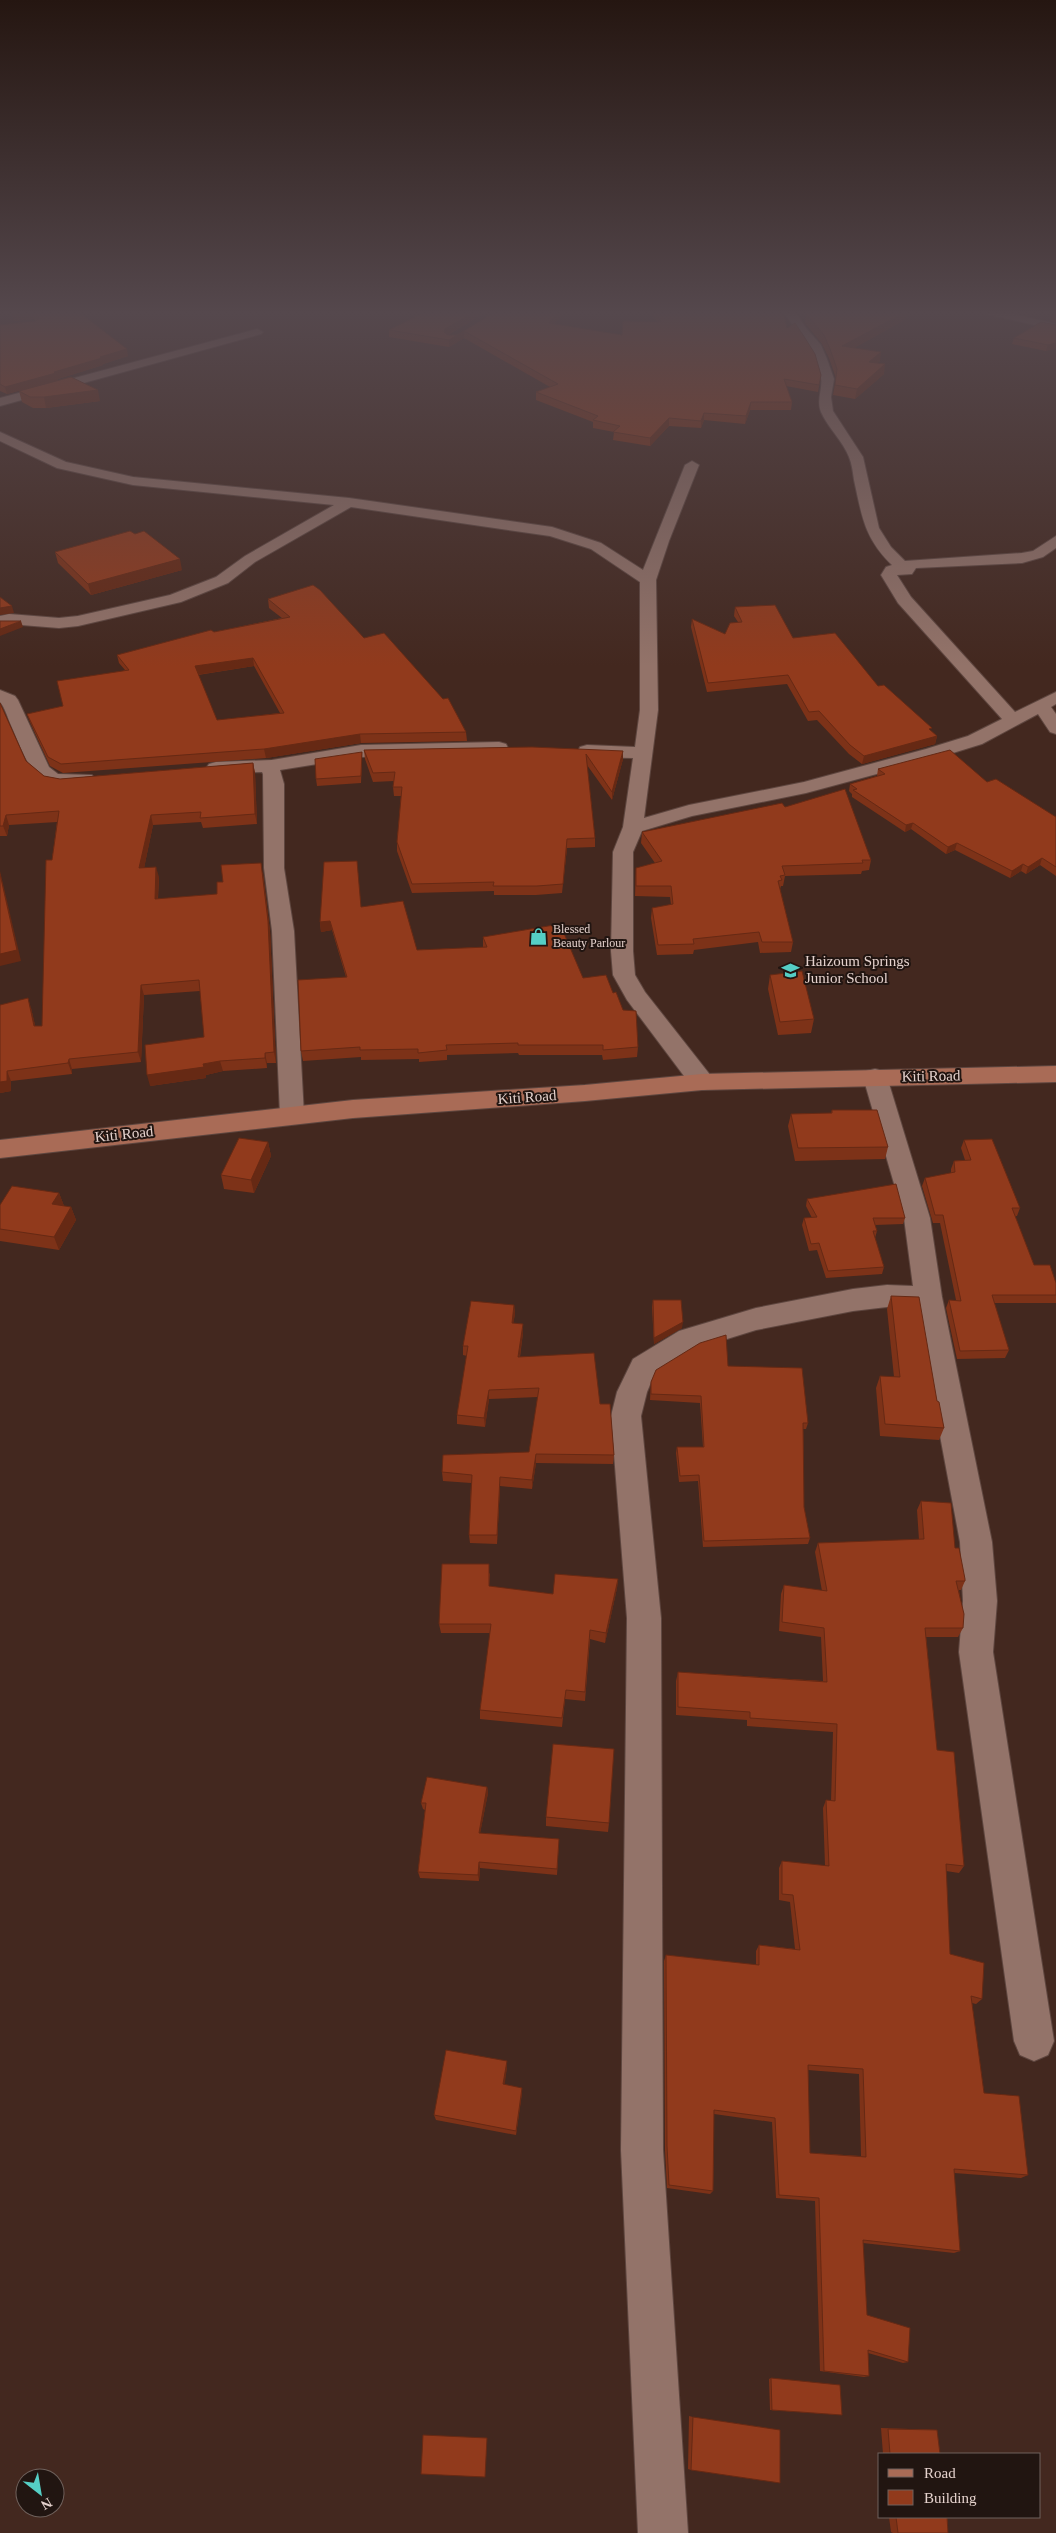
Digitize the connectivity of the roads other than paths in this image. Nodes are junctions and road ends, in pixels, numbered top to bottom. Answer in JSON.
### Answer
{"nodes":[{"id":1,"x":839,"y":430,"type":"edge"},
{"id":2,"x":0,"y":436,"type":"edge"},
{"id":3,"x":692,"y":466,"type":"dead end"},
{"id":4,"x":349,"y":502,"type":"junction"},
{"id":5,"x":1056,"y":541,"type":"edge"},
{"id":6,"x":906,"y":571,"type":"junction"},
{"id":7,"x":648,"y":580,"type":"junction"},
{"id":8,"x":0,"y":620,"type":"edge"},
{"id":9,"x":0,"y":694,"type":"edge"},
{"id":10,"x":1049,"y":701,"type":"edge"},
{"id":11,"x":1012,"y":720,"type":"junction"},
{"id":12,"x":1056,"y":728,"type":"edge"},
{"id":13,"x":514,"y":748,"type":"edge"},
{"id":14,"x":568,"y":750,"type":"edge"},
{"id":15,"x":643,"y":753,"type":"junction"},
{"id":16,"x":267,"y":766,"type":"junction"},
{"id":17,"x":200,"y":770,"type":"edge"},
{"id":18,"x":102,"y":778,"type":"edge"},
{"id":19,"x":633,"y":827,"type":"junction"},
{"id":20,"x":1056,"y":1074,"type":"edge"},
{"id":21,"x":875,"y":1077,"type":"junction"},
{"id":22,"x":702,"y":1082,"type":"junction"},
{"id":23,"x":292,"y":1116,"type":"junction"},
{"id":24,"x":0,"y":1149,"type":"edge"},
{"id":25,"x":928,"y":1297,"type":"junction"},
{"id":26,"x":1034,"y":2041,"type":"dead end"},
{"id":27,"x":663,"y":2533,"type":"edge"}],
"edges":[{"from":1,"to":6,"type":"street"},
{"from":2,"to":4,"type":"street"},
{"from":3,"to":7,"type":"street"},
{"from":4,"to":7,"type":"street"},
{"from":4,"to":8,"type":"street"},
{"from":5,"to":6,"type":"street"},
{"from":6,"to":11,"type":"street"},
{"from":7,"to":15,"type":"street"},
{"from":9,"to":18,"type":"street"},
{"from":10,"to":11,"type":"street"},
{"from":10,"to":12,"type":"street"},
{"from":11,"to":19,"type":"street"},
{"from":13,"to":16,"type":"street"},
{"from":14,"to":15,"type":"street"},
{"from":15,"to":19,"type":"street"},
{"from":16,"to":17,"type":"street"},
{"from":16,"to":23,"type":"street"},
{"from":19,"to":22,"type":"street"},
{"from":20,"to":21,"type":"street","name":"Kiti Road"},
{"from":21,"to":22,"type":"street","name":"Kiti Road"},
{"from":21,"to":25,"type":"street"},
{"from":22,"to":23,"type":"street","name":"Kiti Road"},
{"from":23,"to":24,"type":"street","name":"Kiti Road"},
{"from":25,"to":26,"type":"street"},
{"from":25,"to":27,"type":"street"}]}
